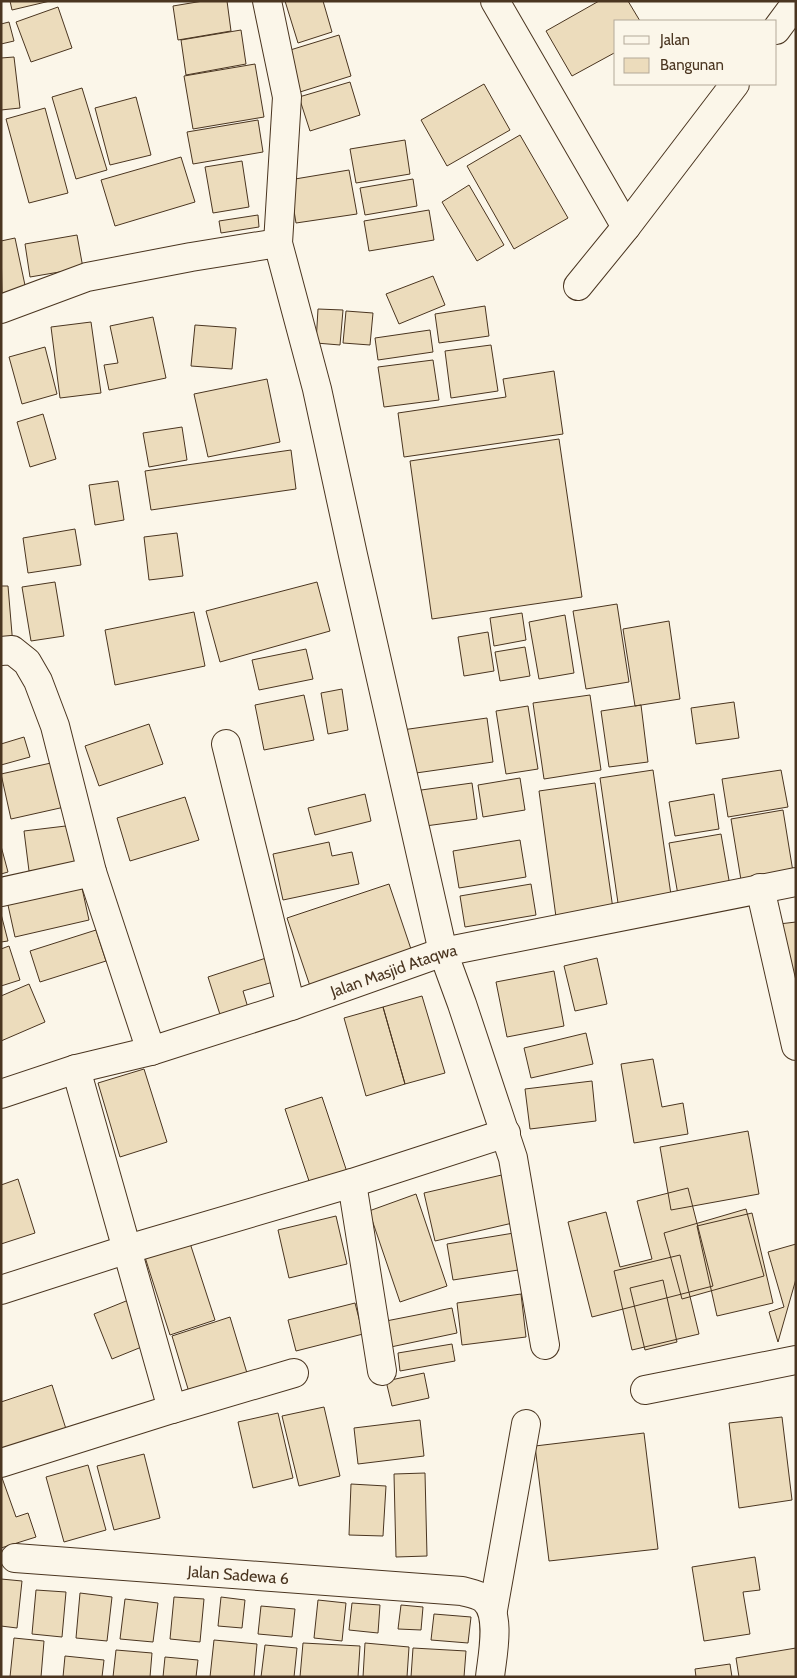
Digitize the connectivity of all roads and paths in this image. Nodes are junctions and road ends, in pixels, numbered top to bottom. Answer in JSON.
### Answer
{"nodes":[{"id":1,"x":267,"y":1,"type":"edge"},
{"id":2,"x":494,"y":1,"type":"edge"},
{"id":3,"x":796,"y":3,"type":"edge"},
{"id":4,"x":777,"y":29,"type":"edge"},
{"id":5,"x":734,"y":85,"type":"edge"},
{"id":6,"x":626,"y":227,"type":"junction"},
{"id":7,"x":278,"y":243,"type":"junction"},
{"id":8,"x":578,"y":286,"type":"dead end"},
{"id":9,"x":1,"y":309,"type":"edge"},
{"id":10,"x":1,"y":651,"type":"edge"},
{"id":11,"x":226,"y":744,"type":"dead end"},
{"id":12,"x":92,"y":872,"type":"junction"},
{"id":13,"x":796,"y":882,"type":"edge"},
{"id":14,"x":760,"y":888,"type":"junction"},
{"id":15,"x":1,"y":892,"type":"edge"},
{"id":16,"x":443,"y":952,"type":"junction"},
{"id":17,"x":291,"y":1006,"type":"junction"},
{"id":18,"x":796,"y":1046,"type":"edge"},
{"id":19,"x":151,"y":1051,"type":"junction"},
{"id":20,"x":76,"y":1070,"type":"junction"},
{"id":21,"x":1,"y":1094,"type":"edge"},
{"id":22,"x":506,"y":1134,"type":"junction"},
{"id":23,"x":352,"y":1183,"type":"junction"},
{"id":24,"x":128,"y":1249,"type":"junction"},
{"id":25,"x":1,"y":1290,"type":"edge"},
{"id":26,"x":544,"y":1345,"type":"dead end"},
{"id":27,"x":796,"y":1360,"type":"edge"},
{"id":28,"x":382,"y":1371,"type":"dead end"},
{"id":29,"x":294,"y":1372,"type":"dead end"},
{"id":30,"x":645,"y":1390,"type":"dead end"},
{"id":31,"x":172,"y":1409,"type":"junction"},
{"id":32,"x":526,"y":1424,"type":"dead end"},
{"id":33,"x":1,"y":1463,"type":"edge"},
{"id":34,"x":16,"y":1558,"type":"dead end"},
{"id":35,"x":492,"y":1610,"type":"junction"},
{"id":36,"x":490,"y":1677,"type":"edge"}],
"edges":[{"from":1,"to":7,"type":"street"},
{"from":2,"to":6,"type":"street"},
{"from":3,"to":4,"type":"street"},
{"from":5,"to":6,"type":"street"},
{"from":6,"to":8,"type":"street"},
{"from":7,"to":9,"type":"street"},
{"from":7,"to":16,"type":"street"},
{"from":10,"to":12,"type":"street"},
{"from":11,"to":17,"type":"street"},
{"from":12,"to":15,"type":"street"},
{"from":12,"to":19,"type":"street"},
{"from":13,"to":14,"type":"street","name":"Jalan Masjid Ataqwa"},
{"from":14,"to":16,"type":"street","name":"Jalan Masjid Ataqwa"},
{"from":14,"to":18,"type":"street"},
{"from":16,"to":17,"type":"street","name":"Jalan Masjid Ataqwa"},
{"from":16,"to":22,"type":"street"},
{"from":17,"to":19,"type":"street","name":"Jalan Masjid Ataqwa"},
{"from":19,"to":20,"type":"street","name":"Jalan Masjid Ataqwa"},
{"from":20,"to":21,"type":"street","name":"Jalan Masjid Ataqwa"},
{"from":20,"to":24,"type":"street"},
{"from":22,"to":23,"type":"street"},
{"from":22,"to":26,"type":"street"},
{"from":23,"to":24,"type":"street"},
{"from":23,"to":28,"type":"street"},
{"from":24,"to":25,"type":"street"},
{"from":24,"to":31,"type":"street"},
{"from":27,"to":30,"type":"street"},
{"from":29,"to":31,"type":"street"},
{"from":31,"to":33,"type":"street"},
{"from":32,"to":35,"type":"street"},
{"from":34,"to":35,"type":"street","name":"Jalan Sadewa 6"},
{"from":35,"to":36,"type":"street"}]}
